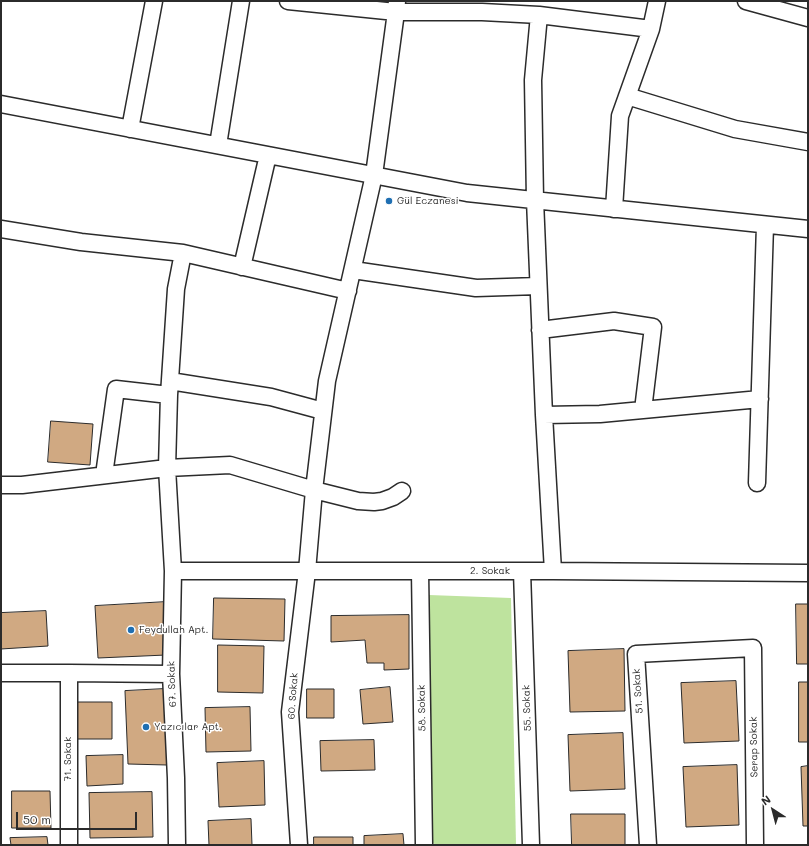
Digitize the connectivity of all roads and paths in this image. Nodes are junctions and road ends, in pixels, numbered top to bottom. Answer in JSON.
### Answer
{"nodes":[{"id":1,"x":154,"y":1,"type":"edge"},
{"id":2,"x":241,"y":1,"type":"edge"},
{"id":3,"x":288,"y":1,"type":"edge"},
{"id":4,"x":657,"y":1,"type":"edge"},
{"id":5,"x":746,"y":1,"type":"edge"},
{"id":6,"x":396,"y":6,"type":"edge"},
{"id":7,"x":539,"y":14,"type":"junction"},
{"id":8,"x":808,"y":18,"type":"edge"},
{"id":9,"x":651,"y":29,"type":"junction"},
{"id":10,"x":627,"y":96,"type":"junction"},
{"id":11,"x":1,"y":104,"type":"edge"},
{"id":12,"x":130,"y":129,"type":"junction"},
{"id":13,"x":808,"y":142,"type":"edge"},
{"id":14,"x":218,"y":145,"type":"junction"},
{"id":15,"x":268,"y":155,"type":"junction"},
{"id":16,"x":374,"y":175,"type":"junction"},
{"id":17,"x":534,"y":200,"type":"junction"},
{"id":18,"x":614,"y":209,"type":"junction"},
{"id":19,"x":765,"y":225,"type":"junction"},
{"id":20,"x":1,"y":228,"type":"edge"},
{"id":21,"x":808,"y":229,"type":"edge"},
{"id":22,"x":183,"y":253,"type":"junction"},
{"id":23,"x":242,"y":267,"type":"junction"},
{"id":24,"x":353,"y":270,"type":"junction"},
{"id":25,"x":538,"y":286,"type":"junction"},
{"id":26,"x":348,"y":291,"type":"junction"},
{"id":27,"x":540,"y":330,"type":"junction"},
{"id":28,"x":170,"y":388,"type":"junction"},
{"id":29,"x":760,"y":399,"type":"junction"},
{"id":30,"x":643,"y":410,"type":"junction"},
{"id":31,"x":324,"y":411,"type":"junction"},
{"id":32,"x":544,"y":415,"type":"junction"},
{"id":33,"x":166,"y":468,"type":"junction"},
{"id":34,"x":104,"y":476,"type":"junction"},
{"id":35,"x":757,"y":483,"type":"dead end"},
{"id":36,"x":1,"y":486,"type":"edge"},
{"id":37,"x":314,"y":490,"type":"junction"},
{"id":38,"x":402,"y":491,"type":"dead end"},
{"id":39,"x":173,"y":571,"type":"junction"},
{"id":40,"x":307,"y":571,"type":"junction"},
{"id":41,"x":420,"y":571,"type":"junction"},
{"id":42,"x":522,"y":571,"type":"junction"},
{"id":43,"x":553,"y":571,"type":"junction"},
{"id":44,"x":808,"y":573,"type":"edge"},
{"id":45,"x":753,"y":648,"type":"joint"},
{"id":46,"x":1,"y":673,"type":"edge"},
{"id":47,"x":69,"y":673,"type":"junction"},
{"id":48,"x":171,"y":674,"type":"junction"},
{"id":49,"x":69,"y":845,"type":"edge"},
{"id":50,"x":176,"y":845,"type":"edge"},
{"id":51,"x":299,"y":845,"type":"edge"},
{"id":52,"x":424,"y":845,"type":"edge"},
{"id":53,"x":531,"y":845,"type":"edge"},
{"id":54,"x":648,"y":845,"type":"edge"},
{"id":55,"x":755,"y":845,"type":"edge"}],
"edges":[{"from":1,"to":12,"type":"street"},
{"from":2,"to":14,"type":"street"},
{"from":3,"to":6,"type":"street"},
{"from":4,"to":9,"type":"street"},
{"from":5,"to":8,"type":"street"},
{"from":6,"to":7,"type":"street"},
{"from":6,"to":16,"type":"street","name":"60. Sokak"},
{"from":7,"to":9,"type":"street"},
{"from":7,"to":17,"type":"street"},
{"from":9,"to":10,"type":"street"},
{"from":10,"to":13,"type":"street"},
{"from":10,"to":18,"type":"street"},
{"from":11,"to":12,"type":"street"},
{"from":12,"to":14,"type":"street"},
{"from":14,"to":15,"type":"street"},
{"from":15,"to":16,"type":"street"},
{"from":15,"to":23,"type":"street"},
{"from":16,"to":17,"type":"street"},
{"from":16,"to":24,"type":"street","name":"60. Sokak"},
{"from":17,"to":18,"type":"street"},
{"from":17,"to":25,"type":"street"},
{"from":18,"to":19,"type":"street"},
{"from":19,"to":21,"type":"street"},
{"from":19,"to":29,"type":"street"},
{"from":20,"to":22,"type":"street"},
{"from":22,"to":23,"type":"street"},
{"from":22,"to":28,"type":"street","name":"67. Sokak"},
{"from":23,"to":26,"type":"street"},
{"from":24,"to":25,"type":"street"},
{"from":24,"to":26,"type":"street","name":"60. Sokak"},
{"from":25,"to":27,"type":"street"},
{"from":26,"to":31,"type":"street","name":"60. Sokak"},
{"from":27,"to":30,"type":"street"},
{"from":27,"to":32,"type":"street"},
{"from":28,"to":31,"type":"street"},
{"from":28,"to":33,"type":"street","name":"67. Sokak"},
{"from":28,"to":34,"type":"street"},
{"from":29,"to":30,"type":"street"},
{"from":29,"to":35,"type":"street"},
{"from":30,"to":32,"type":"street"},
{"from":31,"to":37,"type":"street","name":"60. Sokak"},
{"from":32,"to":43,"type":"street"},
{"from":33,"to":34,"type":"street"},
{"from":33,"to":37,"type":"street"},
{"from":33,"to":39,"type":"street","name":"67. Sokak"},
{"from":34,"to":36,"type":"street"},
{"from":37,"to":38,"type":"street"},
{"from":37,"to":40,"type":"street","name":"60. Sokak"},
{"from":39,"to":40,"type":"street","name":"2. Sokak"},
{"from":39,"to":48,"type":"street","name":"67. Sokak"},
{"from":40,"to":41,"type":"street","name":"2. Sokak"},
{"from":40,"to":51,"type":"street","name":"60. Sokak"},
{"from":41,"to":42,"type":"street","name":"2. Sokak"},
{"from":41,"to":52,"type":"street","name":"58. Sokak"},
{"from":42,"to":43,"type":"street","name":"2. Sokak"},
{"from":42,"to":53,"type":"street","name":"55. Sokak"},
{"from":43,"to":44,"type":"street","name":"2. Sokak"},
{"from":45,"to":54,"type":"street","name":"51. Sokak"},
{"from":45,"to":55,"type":"street","name":"Serap Sokak"},
{"from":46,"to":47,"type":"street"},
{"from":47,"to":48,"type":"street"},
{"from":47,"to":49,"type":"street","name":"71. Sokak"},
{"from":48,"to":50,"type":"street","name":"67. Sokak"}]}
